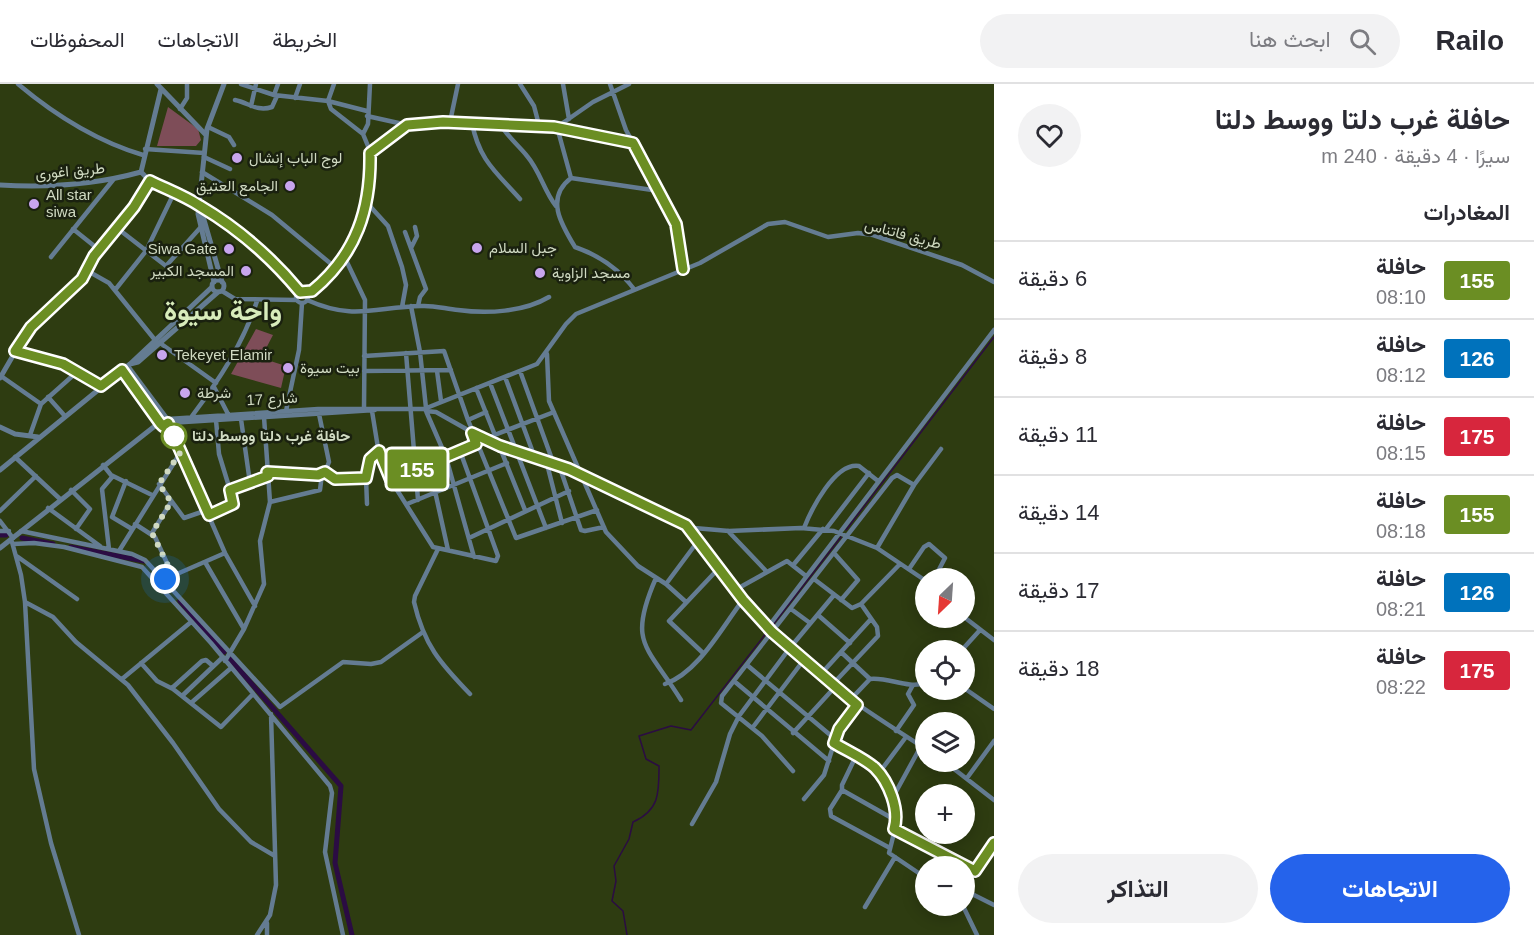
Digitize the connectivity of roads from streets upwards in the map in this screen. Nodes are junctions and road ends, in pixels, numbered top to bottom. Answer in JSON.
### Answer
{"nodes":[{"id":1,"x":18,"y":84,"type":"edge"},
{"id":2,"x":188,"y":84,"type":"edge"},
{"id":3,"x":224,"y":84,"type":"edge"},
{"id":4,"x":241,"y":84,"type":"edge"},
{"id":5,"x":278,"y":84,"type":"edge"},
{"id":6,"x":300,"y":84,"type":"edge"},
{"id":7,"x":334,"y":84,"type":"edge"},
{"id":8,"x":369,"y":84,"type":"edge"},
{"id":9,"x":458,"y":84,"type":"edge"},
{"id":10,"x":520,"y":84,"type":"edge"},
{"id":11,"x":563,"y":84,"type":"edge"},
{"id":12,"x":610,"y":84,"type":"edge"},
{"id":13,"x":629,"y":84,"type":"edge"},
{"id":14,"x":256,"y":86,"type":"edge"},
{"id":15,"x":159,"y":87,"type":"edge"},
{"id":16,"x":613,"y":92,"type":"junction"},
{"id":17,"x":276,"y":95,"type":"junction"},
{"id":18,"x":295,"y":98,"type":"junction"},
{"id":19,"x":235,"y":100,"type":"dead end"},
{"id":20,"x":328,"y":100,"type":"junction"},
{"id":21,"x":251,"y":106,"type":"junction"},
{"id":22,"x":180,"y":109,"type":"junction"},
{"id":23,"x":367,"y":113,"type":"junction"},
{"id":24,"x":569,"y":119,"type":"junction"},
{"id":25,"x":450,"y":122,"type":"junction"},
{"id":26,"x":472,"y":123,"type":"junction"},
{"id":27,"x":500,"y":124,"type":"junction"},
{"id":28,"x":407,"y":125,"type":"junction"},
{"id":29,"x":539,"y":125,"type":"junction"},
{"id":30,"x":208,"y":127,"type":"junction"},
{"id":31,"x":557,"y":127,"type":"junction"},
{"id":32,"x":206,"y":135,"type":"junction"},
{"id":33,"x":363,"y":135,"type":"junction"},
{"id":34,"x":633,"y":143,"type":"junction"},
{"id":35,"x":234,"y":145,"type":"dead end"},
{"id":36,"x":144,"y":152,"type":"junction"},
{"id":37,"x":370,"y":153,"type":"junction"},
{"id":38,"x":204,"y":155,"type":"junction"},
{"id":39,"x":230,"y":169,"type":"dead end"},
{"id":40,"x":141,"y":172,"type":"junction"},
{"id":41,"x":202,"y":172,"type":"junction"},
{"id":42,"x":571,"y":178,"type":"junction"},
{"id":43,"x":113,"y":180,"type":"junction"},
{"id":44,"x":150,"y":181,"type":"junction"},
{"id":45,"x":0,"y":185,"type":"edge"},
{"id":46,"x":659,"y":191,"type":"junction"},
{"id":47,"x":174,"y":193,"type":"junction"},
{"id":48,"x":520,"y":199,"type":"dead end"},
{"id":49,"x":368,"y":204,"type":"junction"},
{"id":50,"x":199,"y":205,"type":"junction"},
{"id":51,"x":556,"y":206,"type":"junction"},
{"id":52,"x":415,"y":227,"type":"dead end"},
{"id":53,"x":117,"y":228,"type":"junction"},
{"id":54,"x":200,"y":228,"type":"junction"},
{"id":55,"x":73,"y":229,"type":"junction"},
{"id":56,"x":405,"y":232,"type":"dead end"},
{"id":57,"x":411,"y":248,"type":"junction"},
{"id":58,"x":98,"y":249,"type":"junction"},
{"id":59,"x":146,"y":251,"type":"junction"},
{"id":60,"x":418,"y":255,"type":"dead end"},
{"id":61,"x":51,"y":257,"type":"dead end"},
{"id":62,"x":345,"y":258,"type":"junction"},
{"id":63,"x":415,"y":261,"type":"junction"},
{"id":64,"x":336,"y":268,"type":"junction"},
{"id":65,"x":683,"y":269,"type":"junction"},
{"id":66,"x":86,"y":270,"type":"junction"},
{"id":67,"x":222,"y":282,"type":"junction"},
{"id":68,"x":994,"y":282,"type":"edge"},
{"id":69,"x":213,"y":284,"type":"junction"},
{"id":70,"x":634,"y":289,"type":"junction"},
{"id":71,"x":115,"y":290,"type":"junction"},
{"id":72,"x":220,"y":292,"type":"junction"},
{"id":73,"x":300,"y":292,"type":"junction"},
{"id":74,"x":306,"y":293,"type":"junction"},
{"id":75,"x":549,"y":297,"type":"dead end"},
{"id":76,"x":296,"y":300,"type":"junction"},
{"id":77,"x":258,"y":301,"type":"junction"},
{"id":78,"x":305,"y":302,"type":"junction"},
{"id":79,"x":411,"y":306,"type":"junction"},
{"id":80,"x":418,"y":306,"type":"junction"},
{"id":81,"x":402,"y":307,"type":"junction"},
{"id":82,"x":365,"y":313,"type":"junction"},
{"id":83,"x":994,"y":330,"type":"edge"},
{"id":84,"x":157,"y":342,"type":"junction"},
{"id":85,"x":15,"y":351,"type":"junction"},
{"id":86,"x":420,"y":352,"type":"junction"},
{"id":87,"x":547,"y":352,"type":"junction"},
{"id":88,"x":406,"y":353,"type":"junction"},
{"id":89,"x":364,"y":356,"type":"junction"},
{"id":90,"x":127,"y":366,"type":"junction"},
{"id":91,"x":451,"y":370,"type":"junction"},
{"id":92,"x":78,"y":371,"type":"junction"},
{"id":93,"x":364,"y":371,"type":"junction"},
{"id":94,"x":422,"y":371,"type":"junction"},
{"id":95,"x":437,"y":371,"type":"junction"},
{"id":96,"x":520,"y":371,"type":"junction"},
{"id":97,"x":407,"y":372,"type":"junction"},
{"id":98,"x":1,"y":377,"type":"edge"},
{"id":99,"x":505,"y":377,"type":"junction"},
{"id":100,"x":490,"y":383,"type":"junction"},
{"id":101,"x":215,"y":385,"type":"junction"},
{"id":102,"x":101,"y":386,"type":"junction"},
{"id":103,"x":476,"y":388,"type":"junction"},
{"id":104,"x":146,"y":390,"type":"junction"},
{"id":105,"x":141,"y":394,"type":"junction"},
{"id":106,"x":459,"y":394,"type":"junction"},
{"id":107,"x":48,"y":397,"type":"junction"},
{"id":108,"x":441,"y":401,"type":"junction"},
{"id":109,"x":41,"y":404,"type":"junction"},
{"id":110,"x":364,"y":408,"type":"junction"},
{"id":111,"x":410,"y":409,"type":"junction"},
{"id":112,"x":425,"y":409,"type":"junction"},
{"id":113,"x":375,"y":410,"type":"junction"},
{"id":114,"x":286,"y":411,"type":"junction"},
{"id":115,"x":486,"y":412,"type":"junction"},
{"id":116,"x":554,"y":412,"type":"junction"},
{"id":117,"x":228,"y":414,"type":"junction"},
{"id":118,"x":319,"y":414,"type":"junction"},
{"id":119,"x":64,"y":416,"type":"junction"},
{"id":120,"x":192,"y":416,"type":"junction"},
{"id":121,"x":264,"y":417,"type":"junction"},
{"id":122,"x":241,"y":418,"type":"junction"},
{"id":123,"x":537,"y":418,"type":"junction"},
{"id":124,"x":216,"y":420,"type":"junction"},
{"id":125,"x":468,"y":420,"type":"junction"},
{"id":126,"x":160,"y":421,"type":"junction"},
{"id":127,"x":168,"y":421,"type":"junction"},
{"id":128,"x":522,"y":423,"type":"junction"},
{"id":129,"x":0,"y":427,"type":"edge"},
{"id":130,"x":508,"y":429,"type":"junction"},
{"id":131,"x":472,"y":433,"type":"junction"},
{"id":132,"x":495,"y":434,"type":"junction"},
{"id":133,"x":30,"y":435,"type":"junction"},
{"id":134,"x":38,"y":437,"type":"junction"},
{"id":135,"x":483,"y":439,"type":"junction"},
{"id":136,"x":476,"y":444,"type":"junction"},
{"id":137,"x":500,"y":446,"type":"junction"},
{"id":138,"x":941,"y":449,"type":"dead end"},
{"id":139,"x":182,"y":450,"type":"junction"},
{"id":140,"x":379,"y":451,"type":"junction"},
{"id":141,"x":460,"y":451,"type":"junction"},
{"id":142,"x":518,"y":452,"type":"junction"},
{"id":143,"x":15,"y":457,"type":"junction"},
{"id":144,"x":446,"y":457,"type":"junction"},
{"id":145,"x":535,"y":458,"type":"junction"},
{"id":146,"x":546,"y":460,"type":"junction"},
{"id":147,"x":507,"y":463,"type":"junction"},
{"id":148,"x":429,"y":464,"type":"junction"},
{"id":149,"x":556,"y":464,"type":"junction"},
{"id":150,"x":103,"y":465,"type":"junction"},
{"id":151,"x":0,"y":470,"type":"edge"},
{"id":152,"x":415,"y":470,"type":"junction"},
{"id":153,"x":487,"y":471,"type":"junction"},
{"id":154,"x":324,"y":473,"type":"junction"},
{"id":155,"x":869,"y":473,"type":"junction"},
{"id":156,"x":268,"y":474,"type":"junction"},
{"id":157,"x":36,"y":476,"type":"junction"},
{"id":158,"x":113,"y":476,"type":"junction"},
{"id":159,"x":584,"y":476,"type":"junction"},
{"id":160,"x":366,"y":478,"type":"junction"},
{"id":161,"x":470,"y":478,"type":"junction"},
{"id":162,"x":391,"y":480,"type":"junction"},
{"id":163,"x":878,"y":480,"type":"junction"},
{"id":164,"x":126,"y":481,"type":"junction"},
{"id":165,"x":250,"y":483,"type":"junction"},
{"id":166,"x":159,"y":484,"type":"junction"},
{"id":167,"x":914,"y":485,"type":"junction"},
{"id":168,"x":454,"y":486,"type":"junction"},
{"id":169,"x":71,"y":490,"type":"junction"},
{"id":170,"x":230,"y":490,"type":"junction"},
{"id":171,"x":569,"y":491,"type":"junction"},
{"id":172,"x":435,"y":493,"type":"junction"},
{"id":173,"x":152,"y":495,"type":"junction"},
{"id":174,"x":555,"y":497,"type":"junction"},
{"id":175,"x":60,"y":499,"type":"junction"},
{"id":176,"x":418,"y":500,"type":"junction"},
{"id":177,"x":171,"y":502,"type":"junction"},
{"id":178,"x":270,"y":502,"type":"junction"},
{"id":179,"x":367,"y":504,"type":"dead end"},
{"id":180,"x":407,"y":504,"type":"junction"},
{"id":181,"x":538,"y":504,"type":"junction"},
{"id":182,"x":48,"y":508,"type":"junction"},
{"id":183,"x":525,"y":510,"type":"junction"},
{"id":184,"x":597,"y":510,"type":"junction"},
{"id":185,"x":0,"y":511,"type":"edge"},
{"id":186,"x":208,"y":513,"type":"junction"},
{"id":187,"x":577,"y":517,"type":"junction"},
{"id":188,"x":506,"y":519,"type":"junction"},
{"id":189,"x":0,"y":520,"type":"edge"},
{"id":190,"x":562,"y":523,"type":"junction"},
{"id":191,"x":686,"y":525,"type":"junction"},
{"id":192,"x":133,"y":527,"type":"junction"},
{"id":193,"x":604,"y":527,"type":"junction"},
{"id":194,"x":487,"y":528,"type":"junction"},
{"id":195,"x":546,"y":528,"type":"junction"},
{"id":196,"x":804,"y":528,"type":"junction"},
{"id":197,"x":76,"y":529,"type":"junction"},
{"id":198,"x":824,"y":529,"type":"junction"},
{"id":199,"x":0,"y":531,"type":"edge"},
{"id":200,"x":9,"y":531,"type":"junction"},
{"id":201,"x":21,"y":531,"type":"junction"},
{"id":202,"x":728,"y":531,"type":"junction"},
{"id":203,"x":840,"y":532,"type":"junction"},
{"id":204,"x":152,"y":533,"type":"junction"},
{"id":205,"x":847,"y":535,"type":"junction"},
{"id":206,"x":469,"y":538,"type":"junction"},
{"id":207,"x":12,"y":541,"type":"junction"},
{"id":208,"x":698,"y":541,"type":"junction"},
{"id":209,"x":2,"y":545,"type":"edge"},
{"id":210,"x":102,"y":547,"type":"junction"},
{"id":211,"x":877,"y":548,"type":"junction"},
{"id":212,"x":109,"y":549,"type":"junction"},
{"id":213,"x":438,"y":549,"type":"junction"},
{"id":214,"x":448,"y":550,"type":"junction"},
{"id":215,"x":119,"y":551,"type":"junction"},
{"id":216,"x":834,"y":553,"type":"junction"},
{"id":217,"x":225,"y":554,"type":"junction"},
{"id":218,"x":17,"y":557,"type":"junction"},
{"id":219,"x":474,"y":557,"type":"junction"},
{"id":220,"x":205,"y":562,"type":"junction"},
{"id":221,"x":794,"y":564,"type":"junction"},
{"id":222,"x":900,"y":564,"type":"junction"},
{"id":223,"x":718,"y":568,"type":"junction"},
{"id":224,"x":940,"y":568,"type":"edge"},
{"id":225,"x":909,"y":569,"type":"junction"},
{"id":226,"x":767,"y":572,"type":"junction"},
{"id":227,"x":915,"y":573,"type":"edge"},
{"id":228,"x":173,"y":576,"type":"junction"},
{"id":229,"x":806,"y":576,"type":"junction"},
{"id":230,"x":656,"y":578,"type":"junction"},
{"id":231,"x":165,"y":579,"type":"junction"},
{"id":232,"x":814,"y":579,"type":"junction"},
{"id":233,"x":666,"y":584,"type":"junction"},
{"id":234,"x":735,"y":590,"type":"junction"},
{"id":235,"x":834,"y":595,"type":"junction"},
{"id":236,"x":77,"y":599,"type":"dead end"},
{"id":237,"x":743,"y":600,"type":"junction"},
{"id":238,"x":841,"y":600,"type":"junction"},
{"id":239,"x":25,"y":602,"type":"junction"},
{"id":240,"x":686,"y":602,"type":"junction"},
{"id":241,"x":861,"y":604,"type":"junction"},
{"id":242,"x":255,"y":606,"type":"junction"},
{"id":243,"x":790,"y":609,"type":"junction"},
{"id":244,"x":818,"y":615,"type":"junction"},
{"id":245,"x":871,"y":619,"type":"junction"},
{"id":246,"x":191,"y":622,"type":"junction"},
{"id":247,"x":810,"y":623,"type":"junction"},
{"id":248,"x":975,"y":626,"type":"edge"},
{"id":249,"x":768,"y":627,"type":"junction"},
{"id":250,"x":244,"y":629,"type":"junction"},
{"id":251,"x":980,"y":630,"type":"junction"},
{"id":252,"x":423,"y":632,"type":"junction"},
{"id":253,"x":772,"y":632,"type":"junction"},
{"id":254,"x":971,"y":640,"type":"edge"},
{"id":255,"x":994,"y":640,"type":"edge"},
{"id":256,"x":850,"y":643,"type":"junction"},
{"id":257,"x":789,"y":649,"type":"junction"},
{"id":258,"x":232,"y":652,"type":"junction"},
{"id":259,"x":703,"y":652,"type":"junction"},
{"id":260,"x":841,"y":652,"type":"junction"},
{"id":261,"x":224,"y":659,"type":"junction"},
{"id":262,"x":802,"y":661,"type":"junction"},
{"id":263,"x":141,"y":663,"type":"junction"},
{"id":264,"x":853,"y":663,"type":"junction"},
{"id":265,"x":747,"y":665,"type":"junction"},
{"id":266,"x":213,"y":666,"type":"junction"},
{"id":267,"x":231,"y":668,"type":"junction"},
{"id":268,"x":820,"y":675,"type":"junction"},
{"id":269,"x":122,"y":679,"type":"junction"},
{"id":270,"x":870,"y":679,"type":"junction"},
{"id":271,"x":765,"y":680,"type":"junction"},
{"id":272,"x":734,"y":681,"type":"junction"},
{"id":273,"x":668,"y":683,"type":"junction"},
{"id":274,"x":913,"y":686,"type":"joint"},
{"id":275,"x":832,"y":687,"type":"junction"},
{"id":276,"x":172,"y":688,"type":"junction"},
{"id":277,"x":779,"y":692,"type":"junction"},
{"id":278,"x":253,"y":694,"type":"junction"},
{"id":279,"x":470,"y":694,"type":"dead end"},
{"id":280,"x":182,"y":696,"type":"junction"},
{"id":281,"x":975,"y":696,"type":"edge"},
{"id":282,"x":752,"y":697,"type":"junction"},
{"id":283,"x":681,"y":700,"type":"dead end"},
{"id":284,"x":850,"y":700,"type":"junction"},
{"id":285,"x":191,"y":703,"type":"junction"},
{"id":286,"x":857,"y":705,"type":"junction"},
{"id":287,"x":994,"y":709,"type":"edge"},
{"id":288,"x":766,"y":710,"type":"junction"},
{"id":289,"x":271,"y":714,"type":"junction"},
{"id":290,"x":739,"y":716,"type":"junction"},
{"id":291,"x":809,"y":717,"type":"junction"},
{"id":292,"x":753,"y":728,"type":"junction"},
{"id":293,"x":896,"y":731,"type":"junction"},
{"id":294,"x":793,"y":734,"type":"junction"},
{"id":295,"x":906,"y":737,"type":"junction"},
{"id":296,"x":835,"y":741,"type":"junction"},
{"id":297,"x":994,"y":741,"type":"edge"},
{"id":298,"x":915,"y":743,"type":"edge"},
{"id":299,"x":856,"y":756,"type":"junction"},
{"id":300,"x":829,"y":761,"type":"junction"},
{"id":301,"x":915,"y":761,"type":"edge"},
{"id":302,"x":793,"y":771,"type":"dead end"},
{"id":303,"x":959,"y":772,"type":"edge"},
{"id":304,"x":879,"y":773,"type":"junction"},
{"id":305,"x":967,"y":778,"type":"junction"},
{"id":306,"x":842,"y":790,"type":"junction"},
{"id":307,"x":804,"y":799,"type":"dead end"},
{"id":308,"x":892,"y":799,"type":"junction"},
{"id":309,"x":994,"y":800,"type":"edge"},
{"id":310,"x":897,"y":821,"type":"junction"},
{"id":311,"x":692,"y":824,"type":"dead end"},
{"id":312,"x":894,"y":829,"type":"junction"},
{"id":313,"x":994,"y":843,"type":"edge"},
{"id":314,"x":926,"y":846,"type":"joint"},
{"id":315,"x":888,"y":847,"type":"junction"},
{"id":316,"x":275,"y":856,"type":"junction"},
{"id":317,"x":946,"y":856,"type":"edge"},
{"id":318,"x":895,"y":857,"type":"junction"},
{"id":319,"x":915,"y":871,"type":"edge"},
{"id":320,"x":975,"y":871,"type":"edge"},
{"id":321,"x":975,"y":896,"type":"edge"},
{"id":322,"x":994,"y":905,"type":"edge"},
{"id":323,"x":865,"y":907,"type":"dead end"},
{"id":324,"x":967,"y":916,"type":"edge"},
{"id":325,"x":267,"y":921,"type":"junction"},
{"id":326,"x":79,"y":935,"type":"edge"},
{"id":327,"x":257,"y":935,"type":"edge"},
{"id":328,"x":267,"y":935,"type":"edge"},
{"id":329,"x":343,"y":935,"type":"edge"},
{"id":330,"x":976,"y":935,"type":"edge"}],
"edges":[{"from":1,"to":36,"type":"street"},
{"from":2,"to":22,"type":"street"},
{"from":3,"to":30,"type":"street"},
{"from":4,"to":14,"type":"street"},
{"from":5,"to":17,"type":"street"},
{"from":6,"to":18,"type":"street"},
{"from":7,"to":20,"type":"street"},
{"from":8,"to":23,"type":"street"},
{"from":9,"to":25,"type":"street"},
{"from":10,"to":29,"type":"street"},
{"from":11,"to":24,"type":"street"},
{"from":12,"to":16,"type":"street"},
{"from":13,"to":16,"type":"street"},
{"from":14,"to":17,"type":"street"},
{"from":14,"to":21,"type":"street"},
{"from":15,"to":22,"type":"street"},
{"from":15,"to":36,"type":"street"},
{"from":16,"to":24,"type":"street"},
{"from":16,"to":34,"type":"street"},
{"from":17,"to":18,"type":"street"},
{"from":17,"to":21,"type":"street"},
{"from":18,"to":20,"type":"street"},
{"from":19,"to":21,"type":"street"},
{"from":20,"to":23,"type":"street"},
{"from":20,"to":33,"type":"street"},
{"from":22,"to":32,"type":"street"},
{"from":23,"to":28,"type":"street"},
{"from":23,"to":33,"type":"street"},
{"from":24,"to":31,"type":"street"},
{"from":25,"to":26,"type":"street"},
{"from":25,"to":28,"type":"street"},
{"from":26,"to":27,"type":"street"},
{"from":26,"to":48,"type":"street"},
{"from":27,"to":29,"type":"street"},
{"from":27,"to":51,"type":"street"},
{"from":28,"to":37,"type":"street"},
{"from":29,"to":31,"type":"street"},
{"from":30,"to":32,"type":"street"},
{"from":30,"to":35,"type":"street"},
{"from":31,"to":34,"type":"street"},
{"from":31,"to":42,"type":"street"},
{"from":32,"to":38,"type":"street"},
{"from":33,"to":37,"type":"street"},
{"from":34,"to":46,"type":"street"},
{"from":36,"to":38,"type":"street"},
{"from":36,"to":40,"type":"street"},
{"from":37,"to":49,"type":"street"},
{"from":38,"to":39,"type":"street"},
{"from":38,"to":41,"type":"street"},
{"from":40,"to":43,"type":"street","name":"طريق اغورى"},
{"from":40,"to":44,"type":"street"},
{"from":41,"to":50,"type":"street"},
{"from":41,"to":64,"type":"street"},
{"from":42,"to":46,"type":"street"},
{"from":42,"to":51,"type":"street"},
{"from":43,"to":45,"type":"street","name":"طريق اغورى"},
{"from":43,"to":55,"type":"street"},
{"from":44,"to":47,"type":"street"},
{"from":44,"to":53,"type":"street"},
{"from":46,"to":65,"type":"street"},
{"from":47,"to":50,"type":"street"},
{"from":47,"to":59,"type":"street"},
{"from":49,"to":62,"type":"street"},
{"from":49,"to":81,"type":"street"},
{"from":50,"to":54,"type":"street"},
{"from":50,"to":67,"type":"street"},
{"from":50,"to":73,"type":"street"},
{"from":51,"to":70,"type":"street"},
{"from":52,"to":57,"type":"street"},
{"from":53,"to":58,"type":"street"},
{"from":53,"to":59,"type":"street"},
{"from":54,"to":59,"type":"street"},
{"from":54,"to":69,"type":"street"},
{"from":55,"to":58,"type":"street"},
{"from":55,"to":61,"type":"street"},
{"from":56,"to":57,"type":"street"},
{"from":57,"to":63,"type":"street"},
{"from":58,"to":66,"type":"street"},
{"from":59,"to":71,"type":"street"},
{"from":60,"to":63,"type":"street"},
{"from":62,"to":64,"type":"street"},
{"from":62,"to":82,"type":"street"},
{"from":63,"to":80,"type":"street"},
{"from":64,"to":74,"type":"street"},
{"from":65,"to":68,"type":"street","name":"طريق فاتناس"},
{"from":65,"to":70,"type":"street","name":"طريق فاتناس"},
{"from":66,"to":71,"type":"street"},
{"from":66,"to":85,"type":"street"},
{"from":67,"to":69,"type":"street"},
{"from":67,"to":72,"type":"street"},
{"from":69,"to":72,"type":"street"},
{"from":69,"to":84,"type":"street"},
{"from":70,"to":87,"type":"street","name":"طريق فاتناس"},
{"from":71,"to":84,"type":"street"},
{"from":72,"to":77,"type":"street"},
{"from":72,"to":84,"type":"street"},
{"from":73,"to":74,"type":"street"},
{"from":73,"to":76,"type":"street"},
{"from":74,"to":78,"type":"street"},
{"from":75,"to":80,"type":"street"},
{"from":76,"to":77,"type":"street"},
{"from":76,"to":78,"type":"street"},
{"from":77,"to":101,"type":"street"},
{"from":78,"to":82,"type":"street"},
{"from":78,"to":114,"type":"street"},
{"from":79,"to":80,"type":"street"},
{"from":79,"to":81,"type":"street"},
{"from":79,"to":86,"type":"street"},
{"from":81,"to":82,"type":"street"},
{"from":82,"to":89,"type":"street"},
{"from":83,"to":163,"type":"street"},
{"from":84,"to":90,"type":"street"},
{"from":84,"to":101,"type":"street"},
{"from":85,"to":92,"type":"street"},
{"from":85,"to":98,"type":"street"},
{"from":86,"to":88,"type":"street"},
{"from":86,"to":91,"type":"street"},
{"from":86,"to":94,"type":"street"},
{"from":87,"to":96,"type":"street","name":"طريق فاتناس"},
{"from":87,"to":116,"type":"street"},
{"from":88,"to":89,"type":"street"},
{"from":88,"to":97,"type":"street"},
{"from":89,"to":93,"type":"street"},
{"from":90,"to":102,"type":"street"},
{"from":90,"to":104,"type":"street"},
{"from":90,"to":105,"type":"street"},
{"from":91,"to":95,"type":"street"},
{"from":91,"to":106,"type":"street"},
{"from":92,"to":102,"type":"street"},
{"from":92,"to":107,"type":"street"},
{"from":93,"to":97,"type":"street"},
{"from":93,"to":110,"type":"street"},
{"from":94,"to":95,"type":"street"},
{"from":94,"to":97,"type":"street"},
{"from":94,"to":112,"type":"street"},
{"from":95,"to":108,"type":"street"},
{"from":96,"to":99,"type":"street","name":"طريق فاتناس"},
{"from":96,"to":123,"type":"street"},
{"from":97,"to":111,"type":"street"},
{"from":98,"to":109,"type":"street"},
{"from":99,"to":100,"type":"street","name":"طريق فاتناس"},
{"from":99,"to":128,"type":"street"},
{"from":100,"to":103,"type":"street","name":"طريق فاتناس"},
{"from":100,"to":130,"type":"street"},
{"from":101,"to":117,"type":"street"},
{"from":101,"to":120,"type":"street"},
{"from":102,"to":119,"type":"street"},
{"from":103,"to":106,"type":"street","name":"طريق فاتناس"},
{"from":103,"to":115,"type":"street"},
{"from":104,"to":105,"type":"street"},
{"from":104,"to":127,"type":"street"},
{"from":105,"to":126,"type":"street"},
{"from":106,"to":108,"type":"street","name":"طريق فاتناس"},
{"from":106,"to":125,"type":"street"},
{"from":107,"to":109,"type":"street"},
{"from":107,"to":119,"type":"street"},
{"from":108,"to":112,"type":"street","name":"طريق فاتناس"},
{"from":109,"to":133,"type":"street"},
{"from":110,"to":113,"type":"street","name":"شارع 17"},
{"from":110,"to":114,"type":"street","name":"شارع 17"},
{"from":111,"to":112,"type":"street","name":"شارع 17"},
{"from":111,"to":113,"type":"street","name":"شارع 17"},
{"from":111,"to":152,"type":"street"},
{"from":112,"to":131,"type":"street"},
{"from":112,"to":144,"type":"street"},
{"from":113,"to":118,"type":"street","name":"شارع 17"},
{"from":113,"to":140,"type":"street"},
{"from":114,"to":117,"type":"street","name":"شارع 17"},
{"from":115,"to":125,"type":"street"},
{"from":115,"to":132,"type":"street"},
{"from":116,"to":123,"type":"street"},
{"from":116,"to":159,"type":"street"},
{"from":117,"to":120,"type":"street","name":"شارع 17"},
{"from":118,"to":121,"type":"street","name":"شارع 17"},
{"from":118,"to":154,"type":"street"},
{"from":119,"to":134,"type":"street"},
{"from":120,"to":127,"type":"street","name":"شارع 17"},
{"from":121,"to":122,"type":"street","name":"شارع 17"},
{"from":121,"to":156,"type":"street"},
{"from":122,"to":124,"type":"street","name":"شارع 17"},
{"from":122,"to":165,"type":"street"},
{"from":123,"to":128,"type":"street"},
{"from":123,"to":149,"type":"street"},
{"from":124,"to":127,"type":"street","name":"شارع 17"},
{"from":124,"to":170,"type":"street"},
{"from":125,"to":131,"type":"street"},
{"from":126,"to":127,"type":"street"},
{"from":126,"to":150,"type":"street"},
{"from":127,"to":139,"type":"street"},
{"from":128,"to":130,"type":"street"},
{"from":128,"to":145,"type":"street"},
{"from":129,"to":133,"type":"street"},
{"from":130,"to":132,"type":"street"},
{"from":130,"to":142,"type":"street"},
{"from":131,"to":135,"type":"street"},
{"from":131,"to":136,"type":"street"},
{"from":132,"to":135,"type":"street"},
{"from":132,"to":137,"type":"street"},
{"from":133,"to":134,"type":"street"},
{"from":134,"to":143,"type":"street"},
{"from":135,"to":137,"type":"street"},
{"from":136,"to":141,"type":"street"},
{"from":136,"to":153,"type":"street"},
{"from":137,"to":142,"type":"street"},
{"from":137,"to":147,"type":"street"},
{"from":138,"to":167,"type":"street"},
{"from":139,"to":166,"type":"street"},
{"from":139,"to":186,"type":"street"},
{"from":140,"to":160,"type":"street"},
{"from":140,"to":162,"type":"street"},
{"from":141,"to":144,"type":"street"},
{"from":141,"to":161,"type":"street"},
{"from":142,"to":145,"type":"street"},
{"from":142,"to":181,"type":"street"},
{"from":143,"to":151,"type":"street"},
{"from":143,"to":157,"type":"street"},
{"from":144,"to":148,"type":"street"},
{"from":144,"to":168,"type":"street"},
{"from":145,"to":146,"type":"street"},
{"from":146,"to":149,"type":"street"},
{"from":146,"to":174,"type":"street"},
{"from":147,"to":153,"type":"street"},
{"from":147,"to":183,"type":"street"},
{"from":148,"to":152,"type":"street"},
{"from":148,"to":172,"type":"street"},
{"from":149,"to":159,"type":"street"},
{"from":149,"to":171,"type":"street"},
{"from":150,"to":158,"type":"street"},
{"from":150,"to":169,"type":"street"},
{"from":152,"to":162,"type":"street"},
{"from":152,"to":176,"type":"street"},
{"from":153,"to":161,"type":"street"},
{"from":153,"to":188,"type":"street"},
{"from":154,"to":156,"type":"street"},
{"from":154,"to":160,"type":"street"},
{"from":154,"to":178,"type":"street"},
{"from":155,"to":163,"type":"street"},
{"from":155,"to":196,"type":"street"},
{"from":155,"to":198,"type":"street"},
{"from":156,"to":165,"type":"street"},
{"from":156,"to":178,"type":"street"},
{"from":157,"to":175,"type":"street"},
{"from":157,"to":185,"type":"street"},
{"from":158,"to":164,"type":"street"},
{"from":158,"to":212,"type":"street"},
{"from":159,"to":184,"type":"street"},
{"from":159,"to":191,"type":"street"},
{"from":160,"to":179,"type":"street"},
{"from":161,"to":168,"type":"street"},
{"from":161,"to":194,"type":"street"},
{"from":162,"to":180,"type":"street"},
{"from":163,"to":203,"type":"street"},
{"from":164,"to":173,"type":"street"},
{"from":164,"to":192,"type":"street"},
{"from":165,"to":170,"type":"street"},
{"from":166,"to":173,"type":"street"},
{"from":166,"to":177,"type":"street"},
{"from":167,"to":205,"type":"street"},
{"from":167,"to":211,"type":"street"},
{"from":168,"to":172,"type":"street"},
{"from":168,"to":206,"type":"street"},
{"from":169,"to":175,"type":"street"},
{"from":169,"to":197,"type":"street"},
{"from":170,"to":186,"type":"street"},
{"from":171,"to":174,"type":"street"},
{"from":171,"to":187,"type":"street"},
{"from":172,"to":176,"type":"street"},
{"from":172,"to":214,"type":"street"},
{"from":173,"to":192,"type":"street"},
{"from":174,"to":181,"type":"street"},
{"from":174,"to":190,"type":"street"},
{"from":175,"to":182,"type":"street"},
{"from":176,"to":180,"type":"street"},
{"from":177,"to":186,"type":"street"},
{"from":177,"to":204,"type":"street"},
{"from":178,"to":242,"type":"street"},
{"from":180,"to":213,"type":"street"},
{"from":181,"to":183,"type":"street"},
{"from":181,"to":195,"type":"street"},
{"from":182,"to":197,"type":"street"},
{"from":182,"to":201,"type":"street"},
{"from":183,"to":188,"type":"street"},
{"from":184,"to":187,"type":"street"},
{"from":184,"to":193,"type":"street"},
{"from":186,"to":217,"type":"street"},
{"from":187,"to":190,"type":"street"},
{"from":187,"to":193,"type":"street"},
{"from":188,"to":194,"type":"street"},
{"from":188,"to":195,"type":"street"},
{"from":189,"to":200,"type":"street"},
{"from":190,"to":195,"type":"street"},
{"from":191,"to":202,"type":"street"},
{"from":191,"to":208,"type":"street"},
{"from":192,"to":204,"type":"street"},
{"from":192,"to":215,"type":"street"},
{"from":193,"to":230,"type":"street"},
{"from":194,"to":206,"type":"street"},
{"from":194,"to":219,"type":"street"},
{"from":196,"to":198,"type":"street"},
{"from":196,"to":202,"type":"street"},
{"from":197,"to":210,"type":"street"},
{"from":198,"to":203,"type":"street"},
{"from":198,"to":221,"type":"street"},
{"from":199,"to":200,"type":"street"},
{"from":200,"to":207,"type":"street"},
{"from":201,"to":207,"type":"street"},
{"from":201,"to":210,"type":"street"},
{"from":202,"to":226,"type":"street"},
{"from":203,"to":205,"type":"street"},
{"from":203,"to":229,"type":"street"},
{"from":204,"to":228,"type":"street"},
{"from":205,"to":211,"type":"street"},
{"from":205,"to":216,"type":"street"},
{"from":206,"to":219,"type":"street"},
{"from":207,"to":209,"type":"street"},
{"from":207,"to":218,"type":"street"},
{"from":207,"to":246,"type":"street"},
{"from":208,"to":223,"type":"street"},
{"from":208,"to":233,"type":"street"},
{"from":210,"to":212,"type":"street"},
{"from":211,"to":222,"type":"street"},
{"from":212,"to":215,"type":"street"},
{"from":213,"to":214,"type":"street"},
{"from":213,"to":252,"type":"street"},
{"from":214,"to":219,"type":"street"},
{"from":215,"to":231,"type":"street"},
{"from":216,"to":232,"type":"street"},
{"from":216,"to":238,"type":"street"},
{"from":217,"to":220,"type":"street"},
{"from":217,"to":242,"type":"street"},
{"from":218,"to":236,"type":"street"},
{"from":218,"to":239,"type":"street"},
{"from":220,"to":228,"type":"street"},
{"from":220,"to":250,"type":"street"},
{"from":221,"to":226,"type":"street"},
{"from":221,"to":229,"type":"street"},
{"from":222,"to":225,"type":"street"},
{"from":222,"to":241,"type":"street"},
{"from":223,"to":234,"type":"street"},
{"from":223,"to":240,"type":"street"},
{"from":224,"to":225,"type":"street"},
{"from":225,"to":227,"type":"street"},
{"from":226,"to":234,"type":"street"},
{"from":228,"to":231,"type":"street"},
{"from":229,"to":249,"type":"street"},
{"from":230,"to":233,"type":"street"},
{"from":230,"to":273,"type":"street"},
{"from":231,"to":258,"type":"street"},
{"from":232,"to":235,"type":"street"},
{"from":232,"to":243,"type":"street"},
{"from":233,"to":240,"type":"street"},
{"from":234,"to":237,"type":"street"},
{"from":235,"to":238,"type":"street"},
{"from":235,"to":244,"type":"street"},
{"from":237,"to":249,"type":"street"},
{"from":237,"to":259,"type":"street"},
{"from":238,"to":241,"type":"street"},
{"from":239,"to":269,"type":"street"},
{"from":239,"to":326,"type":"street"},
{"from":240,"to":259,"type":"street"},
{"from":241,"to":245,"type":"street"},
{"from":242,"to":250,"type":"street"},
{"from":243,"to":247,"type":"street"},
{"from":243,"to":253,"type":"street"},
{"from":244,"to":247,"type":"street"},
{"from":244,"to":256,"type":"street"},
{"from":245,"to":256,"type":"street"},
{"from":245,"to":264,"type":"street"},
{"from":246,"to":261,"type":"street"},
{"from":246,"to":263,"type":"street"},
{"from":247,"to":257,"type":"street"},
{"from":248,"to":251,"type":"street"},
{"from":249,"to":253,"type":"street"},
{"from":250,"to":258,"type":"street"},
{"from":251,"to":254,"type":"street"},
{"from":251,"to":255,"type":"street"},
{"from":252,"to":258,"type":"street"},
{"from":252,"to":279,"type":"street"},
{"from":253,"to":257,"type":"street"},
{"from":253,"to":265,"type":"street"},
{"from":256,"to":260,"type":"street"},
{"from":257,"to":262,"type":"street"},
{"from":257,"to":271,"type":"street"},
{"from":258,"to":261,"type":"street"},
{"from":259,"to":273,"type":"street"},
{"from":260,"to":264,"type":"street"},
{"from":260,"to":268,"type":"street"},
{"from":261,"to":266,"type":"street"},
{"from":261,"to":267,"type":"street"},
{"from":262,"to":268,"type":"street"},
{"from":262,"to":277,"type":"street"},
{"from":263,"to":269,"type":"street"},
{"from":263,"to":276,"type":"street"},
{"from":264,"to":270,"type":"street"},
{"from":264,"to":275,"type":"street"},
{"from":265,"to":271,"type":"street"},
{"from":265,"to":272,"type":"street"},
{"from":266,"to":276,"type":"street"},
{"from":266,"to":280,"type":"street"},
{"from":267,"to":278,"type":"street"},
{"from":267,"to":285,"type":"street"},
{"from":268,"to":275,"type":"street"},
{"from":269,"to":316,"type":"street"},
{"from":270,"to":274,"type":"street"},
{"from":270,"to":284,"type":"street"},
{"from":271,"to":277,"type":"street"},
{"from":271,"to":282,"type":"street"},
{"from":272,"to":282,"type":"street"},
{"from":272,"to":290,"type":"street"},
{"from":273,"to":283,"type":"street"},
{"from":274,"to":293,"type":"street"},
{"from":275,"to":284,"type":"street"},
{"from":275,"to":291,"type":"street"},
{"from":276,"to":280,"type":"street"},
{"from":277,"to":288,"type":"street"},
{"from":277,"to":291,"type":"street"},
{"from":278,"to":285,"type":"street"},
{"from":278,"to":289,"type":"street"},
{"from":280,"to":285,"type":"street"},
{"from":281,"to":287,"type":"street"},
{"from":282,"to":288,"type":"street"},
{"from":282,"to":290,"type":"street"},
{"from":284,"to":286,"type":"street"},
{"from":286,"to":293,"type":"street"},
{"from":286,"to":296,"type":"street"},
{"from":288,"to":292,"type":"street"},
{"from":288,"to":294,"type":"street"},
{"from":289,"to":316,"type":"street"},
{"from":289,"to":329,"type":"street"},
{"from":290,"to":292,"type":"street"},
{"from":290,"to":311,"type":"street"},
{"from":291,"to":294,"type":"street"},
{"from":291,"to":296,"type":"street"},
{"from":292,"to":302,"type":"street"},
{"from":293,"to":295,"type":"street"},
{"from":294,"to":300,"type":"street"},
{"from":295,"to":298,"type":"street"},
{"from":295,"to":304,"type":"street"},
{"from":296,"to":299,"type":"street"},
{"from":296,"to":300,"type":"street"},
{"from":297,"to":305,"type":"street"},
{"from":299,"to":304,"type":"street"},
{"from":299,"to":306,"type":"street"},
{"from":300,"to":307,"type":"street"},
{"from":301,"to":308,"type":"street"},
{"from":303,"to":305,"type":"street"},
{"from":304,"to":308,"type":"street"},
{"from":305,"to":309,"type":"street"},
{"from":306,"to":310,"type":"street"},
{"from":306,"to":315,"type":"street"},
{"from":308,"to":310,"type":"street"},
{"from":310,"to":312,"type":"street"},
{"from":312,"to":314,"type":"street"},
{"from":312,"to":315,"type":"street"},
{"from":313,"to":320,"type":"street"},
{"from":314,"to":317,"type":"street"},
{"from":315,"to":318,"type":"street"},
{"from":316,"to":325,"type":"street"},
{"from":318,"to":319,"type":"street"},
{"from":318,"to":323,"type":"street"},
{"from":321,"to":322,"type":"street"},
{"from":324,"to":330,"type":"street"},
{"from":325,"to":327,"type":"street"},
{"from":325,"to":328,"type":"street"}]}
